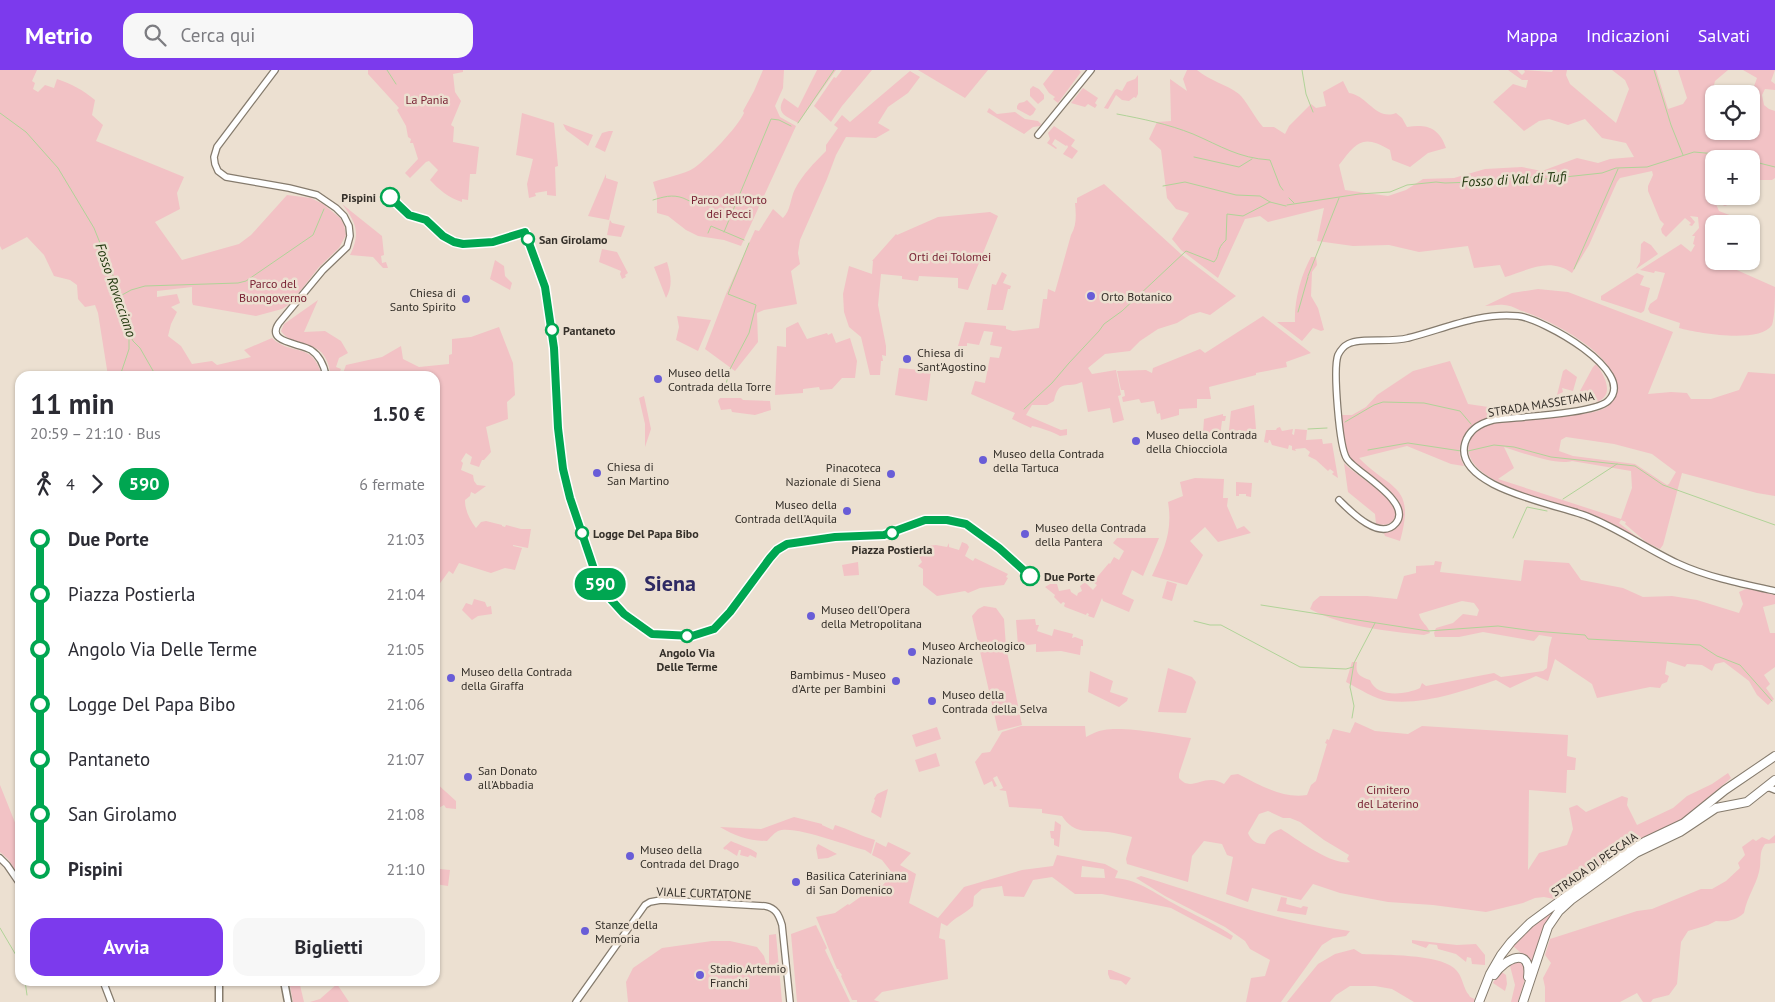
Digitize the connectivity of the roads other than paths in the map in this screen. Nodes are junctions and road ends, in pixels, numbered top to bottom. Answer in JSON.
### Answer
{"nodes":[{"id":1,"x":275,"y":70,"type":"edge"},
{"id":2,"x":1091,"y":70,"type":"edge"},
{"id":3,"x":1038,"y":135,"type":"dead end"},
{"id":4,"x":325,"y":371,"type":"edge"},
{"id":5,"x":1339,"y":500,"type":"dead end"},
{"id":6,"x":1775,"y":592,"type":"edge"},
{"id":7,"x":1775,"y":756,"type":"edge"},
{"id":8,"x":1775,"y":780,"type":"edge"},
{"id":9,"x":1765,"y":788,"type":"junction"},
{"id":10,"x":1725,"y":790,"type":"junction"},
{"id":11,"x":1775,"y":790,"type":"edge"},
{"id":12,"x":1735,"y":805,"type":"junction"},
{"id":13,"x":0,"y":858,"type":"edge"},
{"id":14,"x":15,"y":877,"type":"edge"},
{"id":15,"x":105,"y":986,"type":"edge"},
{"id":16,"x":218,"y":986,"type":"edge"},
{"id":17,"x":285,"y":986,"type":"edge"},
{"id":18,"x":1483,"y":991,"type":"junction"},
{"id":19,"x":1524,"y":1000,"type":"edge"},
{"id":20,"x":111,"y":1002,"type":"edge"},
{"id":21,"x":219,"y":1002,"type":"edge"},
{"id":22,"x":288,"y":1002,"type":"edge"},
{"id":23,"x":576,"y":1002,"type":"edge"},
{"id":24,"x":790,"y":1002,"type":"edge"},
{"id":25,"x":1479,"y":1002,"type":"edge"}],
"edges":[{"from":1,"to":4,"type":"street"},
{"from":2,"to":3,"type":"street"},
{"from":5,"to":6,"type":"street","name":"STRADA MASSETANA"},
{"from":7,"to":10,"type":"main road","name":"STRADA DI PESCAIA"},
{"from":8,"to":9,"type":"main road","name":"STRADA DI PESCAIA"},
{"from":9,"to":11,"type":"street"},
{"from":9,"to":12,"type":"main road","name":"STRADA DI PESCAIA"},
{"from":10,"to":12,"type":"main road"},
{"from":10,"to":18,"type":"main road","name":"STRADA DI PESCAIA"},
{"from":12,"to":19,"type":"main road","name":"STRADA DI PESCAIA"},
{"from":13,"to":14,"type":"street"},
{"from":15,"to":20,"type":"street"},
{"from":16,"to":21,"type":"main road"},
{"from":17,"to":22,"type":"main road"},
{"from":18,"to":19,"type":"main road"},
{"from":18,"to":25,"type":"main road","name":"STRADA DI PESCAIA"},
{"from":23,"to":24,"type":"street","name":"VIALE CURTATONE"}]}
